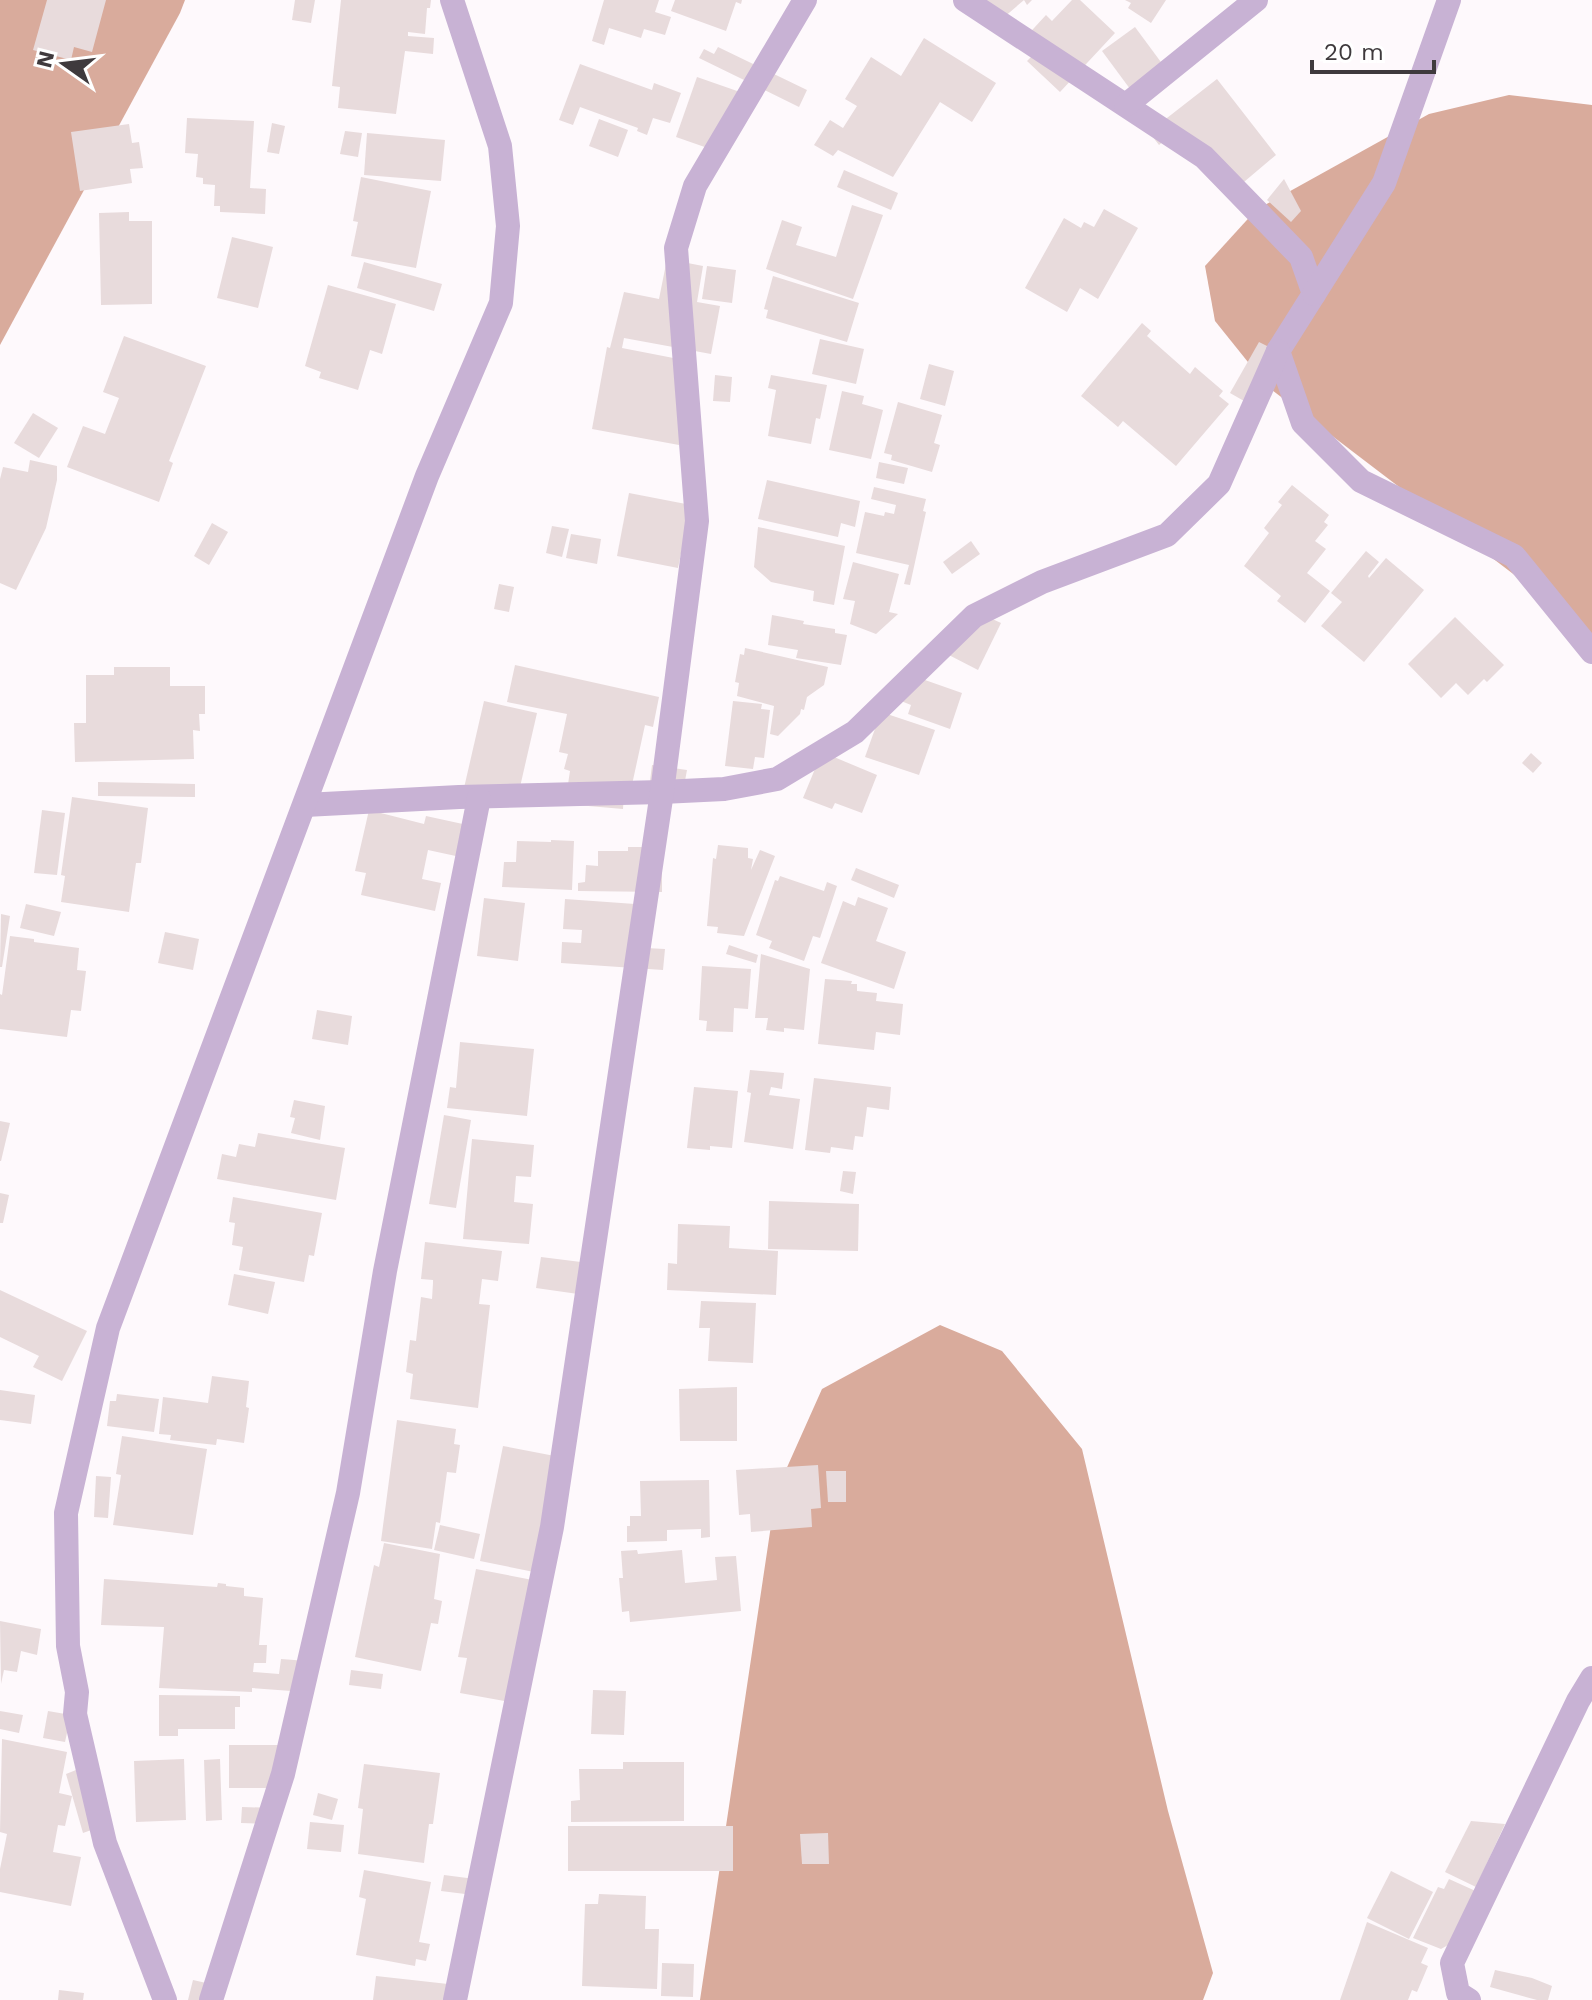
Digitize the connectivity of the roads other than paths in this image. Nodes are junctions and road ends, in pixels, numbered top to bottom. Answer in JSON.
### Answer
{"nodes":[{"id":1,"x":452,"y":0,"type":"edge"},
{"id":2,"x":805,"y":0,"type":"edge"},
{"id":3,"x":965,"y":0,"type":"edge"},
{"id":4,"x":1256,"y":0,"type":"edge"},
{"id":5,"x":1449,"y":0,"type":"edge"},
{"id":6,"x":1126,"y":105,"type":"junction"},
{"id":7,"x":1314,"y":294,"type":"junction"},
{"id":8,"x":1278,"y":351,"type":"junction"},
{"id":9,"x":1592,"y":652,"type":"edge"},
{"id":10,"x":662,"y":792,"type":"junction"},
{"id":11,"x":479,"y":798,"type":"junction"},
{"id":12,"x":305,"y":805,"type":"junction"},
{"id":13,"x":1592,"y":1678,"type":"edge"},
{"id":14,"x":165,"y":2000,"type":"edge"},
{"id":15,"x":211,"y":2000,"type":"edge"},
{"id":16,"x":455,"y":2000,"type":"edge"},
{"id":17,"x":1469,"y":2000,"type":"edge"}],
"edges":[{"from":1,"to":12,"type":"street"},
{"from":2,"to":10,"type":"street"},
{"from":3,"to":6,"type":"street"},
{"from":4,"to":6,"type":"street"},
{"from":5,"to":7,"type":"street"},
{"from":6,"to":7,"type":"street"},
{"from":7,"to":8,"type":"street"},
{"from":8,"to":9,"type":"street"},
{"from":8,"to":10,"type":"street"},
{"from":10,"to":11,"type":"street"},
{"from":10,"to":16,"type":"street"},
{"from":11,"to":12,"type":"street"},
{"from":11,"to":15,"type":"street"},
{"from":12,"to":14,"type":"street"},
{"from":13,"to":17,"type":"street"}]}
